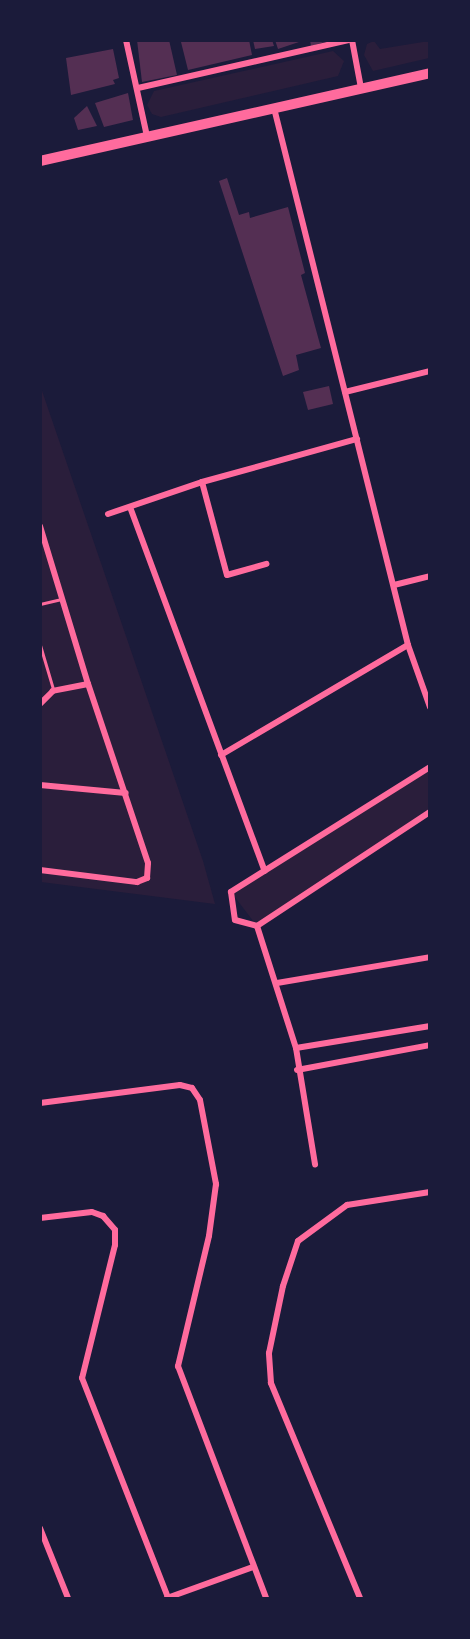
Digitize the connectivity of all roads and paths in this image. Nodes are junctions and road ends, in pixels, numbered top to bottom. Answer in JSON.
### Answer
{"nodes":[{"id":1,"x":126,"y":40,"type":"edge"},
{"id":2,"x":350,"y":40,"type":"edge"},
{"id":3,"x":429,"y":73,"type":"edge"},
{"id":4,"x":138,"y":88,"type":"junction"},
{"id":5,"x":362,"y":88,"type":"junction"},
{"id":6,"x":274,"y":107,"type":"junction"},
{"id":7,"x":147,"y":136,"type":"junction"},
{"id":8,"x":40,"y":161,"type":"edge"},
{"id":9,"x":429,"y":371,"type":"edge"},
{"id":10,"x":345,"y":392,"type":"junction"},
{"id":11,"x":357,"y":439,"type":"junction"},
{"id":12,"x":202,"y":482,"type":"junction"},
{"id":13,"x":130,"y":507,"type":"junction"},
{"id":14,"x":108,"y":514,"type":"dead end"},
{"id":15,"x":40,"y":526,"type":"edge"},
{"id":16,"x":266,"y":564,"type":"dead end"},
{"id":17,"x":429,"y":576,"type":"edge"},
{"id":18,"x":394,"y":585,"type":"junction"},
{"id":19,"x":64,"y":599,"type":"junction"},
{"id":20,"x":40,"y":604,"type":"edge"},
{"id":21,"x":40,"y":645,"type":"edge"},
{"id":22,"x":408,"y":645,"type":"junction"},
{"id":23,"x":88,"y":684,"type":"junction"},
{"id":24,"x":53,"y":691,"type":"junction"},
{"id":25,"x":40,"y":704,"type":"edge"},
{"id":26,"x":429,"y":707,"type":"edge"},
{"id":27,"x":221,"y":755,"type":"junction"},
{"id":28,"x":429,"y":767,"type":"edge"},
{"id":29,"x":40,"y":785,"type":"edge"},
{"id":30,"x":126,"y":793,"type":"junction"},
{"id":31,"x":429,"y":812,"type":"edge"},
{"id":32,"x":40,"y":870,"type":"edge"},
{"id":33,"x":265,"y":871,"type":"junction"},
{"id":34,"x":257,"y":926,"type":"junction"},
{"id":35,"x":429,"y":957,"type":"edge"},
{"id":36,"x":277,"y":983,"type":"junction"},
{"id":37,"x":429,"y":1026,"type":"edge"},
{"id":38,"x":429,"y":1046,"type":"edge"},
{"id":39,"x":296,"y":1048,"type":"junction"},
{"id":40,"x":297,"y":1070,"type":"junction"},
{"id":41,"x":40,"y":1103,"type":"edge"},
{"id":42,"x":315,"y":1164,"type":"dead end"},
{"id":43,"x":429,"y":1192,"type":"edge"},
{"id":44,"x":40,"y":1218,"type":"edge"},
{"id":45,"x":40,"y":1528,"type":"edge"},
{"id":46,"x":253,"y":1567,"type":"junction"},
{"id":47,"x":167,"y":1598,"type":"edge"},
{"id":48,"x":68,"y":1599,"type":"edge"},
{"id":49,"x":266,"y":1599,"type":"edge"},
{"id":50,"x":360,"y":1599,"type":"edge"}],
"edges":[{"from":1,"to":4,"type":"street"},
{"from":2,"to":4,"type":"street"},
{"from":2,"to":5,"type":"street"},
{"from":3,"to":5,"type":"main road"},
{"from":4,"to":7,"type":"street"},
{"from":5,"to":6,"type":"main road"},
{"from":6,"to":7,"type":"main road"},
{"from":6,"to":10,"type":"street"},
{"from":7,"to":8,"type":"main road"},
{"from":9,"to":10,"type":"street"},
{"from":10,"to":11,"type":"street"},
{"from":11,"to":12,"type":"street"},
{"from":11,"to":18,"type":"street"},
{"from":12,"to":13,"type":"street"},
{"from":12,"to":16,"type":"street"},
{"from":13,"to":14,"type":"street"},
{"from":13,"to":27,"type":"street"},
{"from":15,"to":19,"type":"street"},
{"from":17,"to":18,"type":"street"},
{"from":18,"to":22,"type":"street"},
{"from":19,"to":20,"type":"lane"},
{"from":19,"to":23,"type":"street"},
{"from":21,"to":24,"type":"lane"},
{"from":22,"to":26,"type":"street"},
{"from":22,"to":27,"type":"street"},
{"from":23,"to":24,"type":"street"},
{"from":23,"to":30,"type":"street"},
{"from":24,"to":25,"type":"street"},
{"from":27,"to":33,"type":"street"},
{"from":28,"to":33,"type":"street"},
{"from":29,"to":30,"type":"street"},
{"from":30,"to":32,"type":"street"},
{"from":31,"to":34,"type":"street"},
{"from":33,"to":34,"type":"street"},
{"from":34,"to":36,"type":"street"},
{"from":35,"to":36,"type":"street"},
{"from":36,"to":39,"type":"street"},
{"from":37,"to":39,"type":"street"},
{"from":38,"to":40,"type":"street"},
{"from":39,"to":40,"type":"street"},
{"from":40,"to":42,"type":"street"},
{"from":41,"to":46,"type":"street"},
{"from":43,"to":50,"type":"street"},
{"from":44,"to":47,"type":"street"},
{"from":45,"to":48,"type":"street"},
{"from":46,"to":47,"type":"street"},
{"from":46,"to":49,"type":"street"}]}
